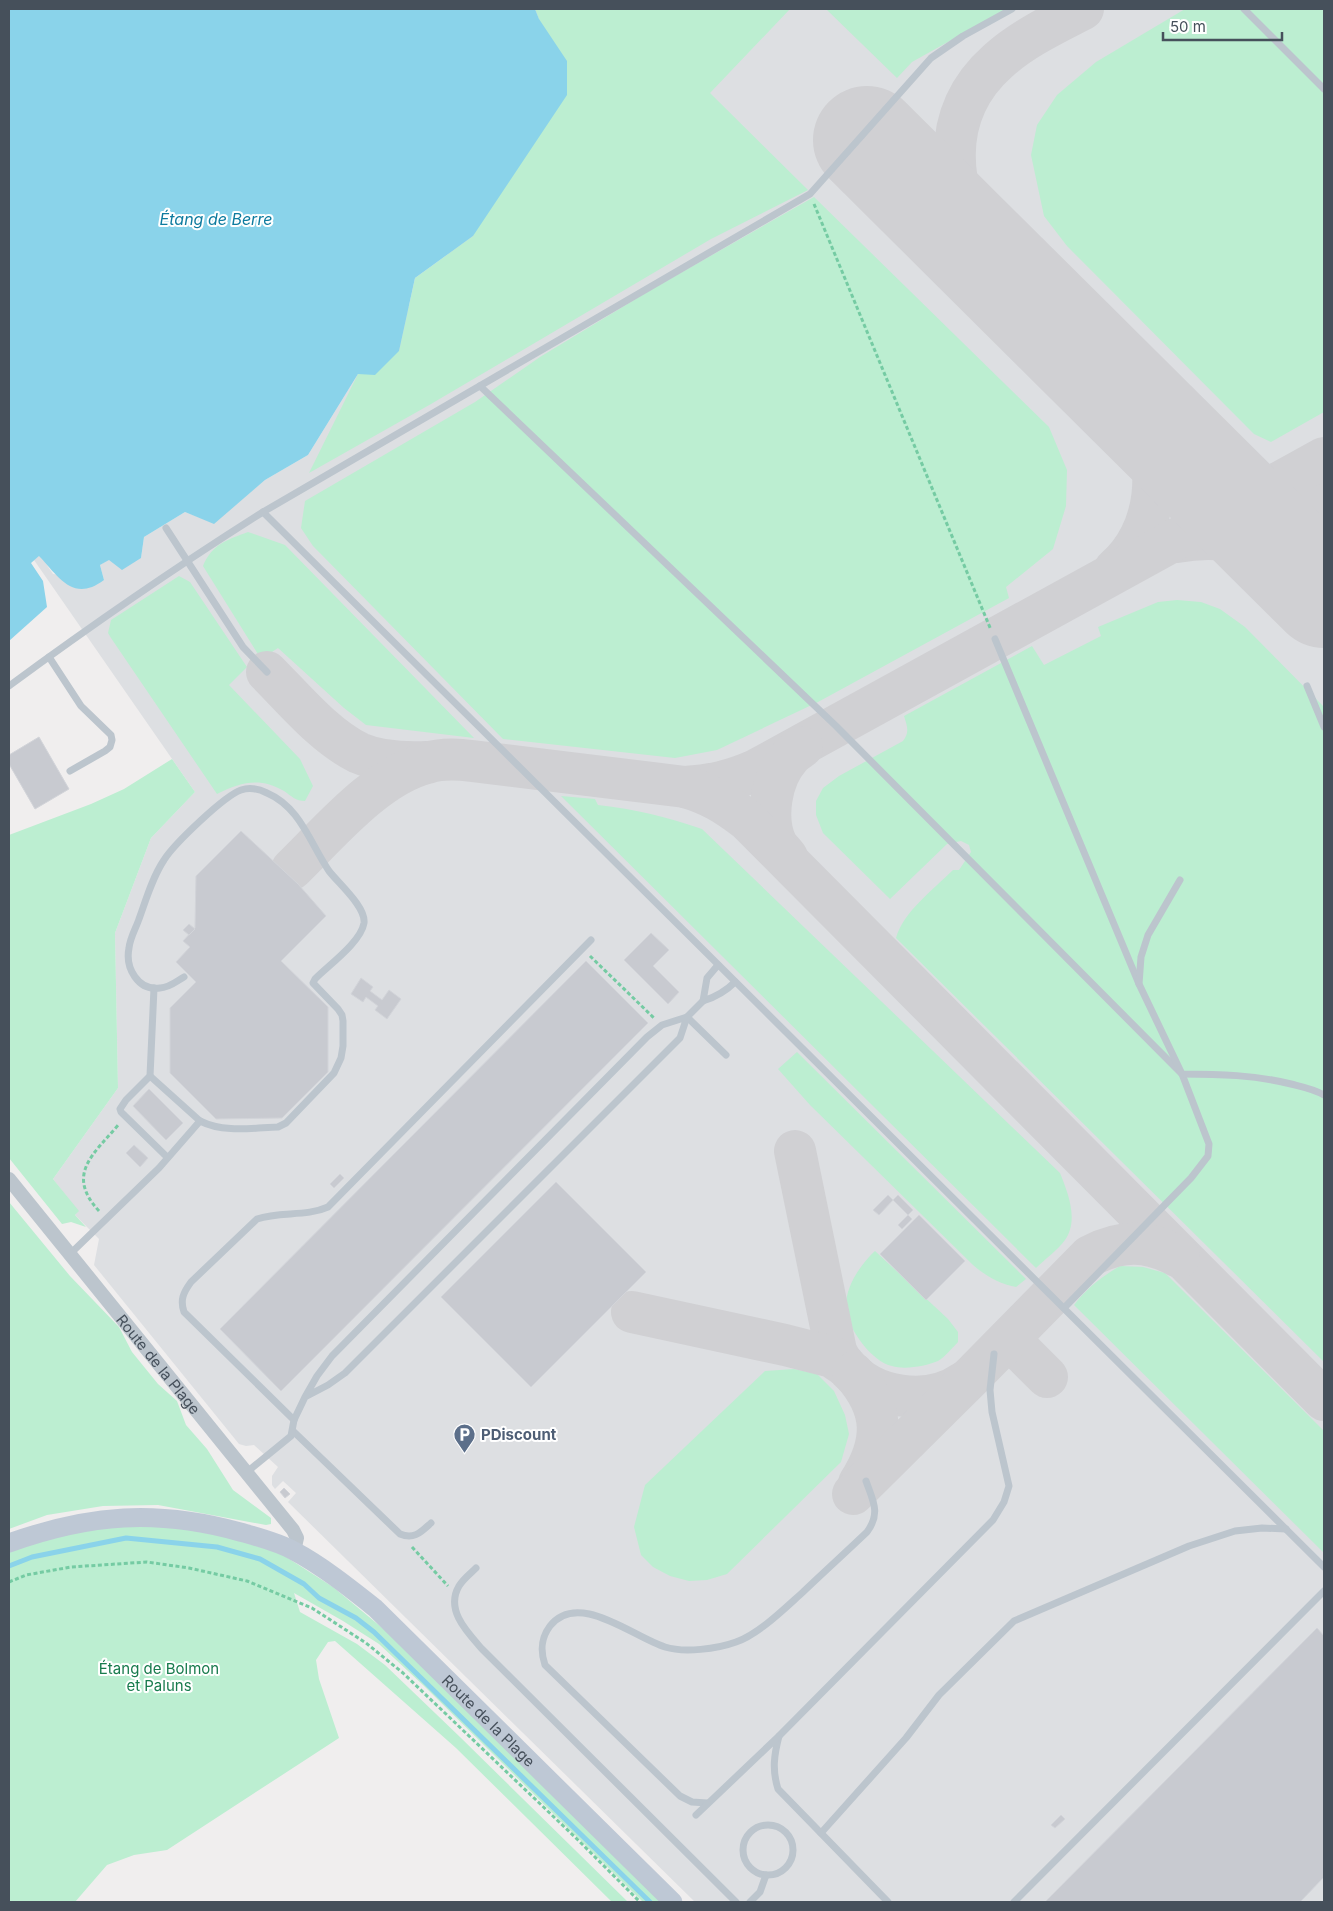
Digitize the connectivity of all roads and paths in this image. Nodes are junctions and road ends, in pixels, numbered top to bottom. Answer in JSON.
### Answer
{"nodes":[{"id":1,"x":1012,"y":9,"type":"edge"},
{"id":2,"x":1244,"y":9,"type":"edge"},
{"id":3,"x":1324,"y":89,"type":"edge"},
{"id":4,"x":810,"y":194,"type":"junction"},
{"id":5,"x":480,"y":386,"type":"junction"},
{"id":6,"x":263,"y":512,"type":"junction"},
{"id":7,"x":166,"y":528,"type":"dead end"},
{"id":8,"x":188,"y":560,"type":"junction"},
{"id":9,"x":995,"y":639,"type":"joint"},
{"id":10,"x":49,"y":657,"type":"junction"},
{"id":11,"x":267,"y":672,"type":"dead end"},
{"id":12,"x":9,"y":686,"type":"edge"},
{"id":13,"x":1307,"y":686,"type":"dead end"},
{"id":14,"x":1324,"y":727,"type":"edge"},
{"id":15,"x":70,"y":771,"type":"dead end"},
{"id":16,"x":1180,"y":880,"type":"dead end"},
{"id":17,"x":591,"y":940,"type":"dead end"},
{"id":18,"x":583,"y":948,"type":"junction"},
{"id":19,"x":718,"y":965,"type":"junction"},
{"id":20,"x":184,"y":977,"type":"dead end"},
{"id":21,"x":735,"y":982,"type":"junction"},
{"id":22,"x":1139,"y":984,"type":"junction"},
{"id":23,"x":154,"y":988,"type":"junction"},
{"id":24,"x":703,"y":1001,"type":"junction"},
{"id":25,"x":686,"y":1017,"type":"junction"},
{"id":26,"x":662,"y":1026,"type":"junction"},
{"id":27,"x":726,"y":1055,"type":"dead end"},
{"id":28,"x":1182,"y":1074,"type":"junction"},
{"id":29,"x":150,"y":1076,"type":"junction"},
{"id":30,"x":1324,"y":1095,"type":"edge"},
{"id":31,"x":125,"y":1116,"type":"junction"},
{"id":32,"x":200,"y":1121,"type":"junction"},
{"id":33,"x":167,"y":1157,"type":"junction"},
{"id":34,"x":9,"y":1179,"type":"edge"},
{"id":35,"x":107,"y":1219,"type":"junction"},
{"id":36,"x":70,"y":1254,"type":"junction"},
{"id":37,"x":1064,"y":1308,"type":"junction"},
{"id":38,"x":994,"y":1354,"type":"dead end"},
{"id":39,"x":305,"y":1397,"type":"junction"},
{"id":40,"x":294,"y":1420,"type":"junction"},
{"id":41,"x":293,"y":1431,"type":"junction"},
{"id":42,"x":247,"y":1472,"type":"junction"},
{"id":43,"x":866,"y":1481,"type":"dead end"},
{"id":44,"x":431,"y":1523,"type":"dead end"},
{"id":45,"x":1286,"y":1530,"type":"junction"},
{"id":46,"x":407,"y":1537,"type":"junction"},
{"id":47,"x":9,"y":1543,"type":"edge"},
{"id":48,"x":294,"y":1551,"type":"junction"},
{"id":49,"x":1324,"y":1567,"type":"edge"},
{"id":50,"x":476,"y":1568,"type":"dead end"},
{"id":51,"x":9,"y":1582,"type":"edge"},
{"id":52,"x":1324,"y":1591,"type":"edge"},
{"id":53,"x":456,"y":1595,"type":"junction"},
{"id":54,"x":779,"y":1736,"type":"junction"},
{"id":55,"x":708,"y":1803,"type":"junction"},
{"id":56,"x":696,"y":1815,"type":"dead end"},
{"id":57,"x":821,"y":1833,"type":"junction"},
{"id":58,"x":766,"y":1875,"type":"junction"},
{"id":59,"x":640,"y":1902,"type":"edge"},
{"id":60,"x":674,"y":1902,"type":"edge"},
{"id":61,"x":736,"y":1902,"type":"edge"},
{"id":62,"x":750,"y":1902,"type":"edge"},
{"id":63,"x":888,"y":1902,"type":"edge"},
{"id":64,"x":1014,"y":1902,"type":"edge"}],
"edges":[{"from":1,"to":4,"type":"lane"},
{"from":2,"to":3,"type":"lane"},
{"from":4,"to":5,"type":"lane"},
{"from":4,"to":9,"type":"path"},
{"from":5,"to":6,"type":"lane"},
{"from":5,"to":28,"type":"lane"},
{"from":6,"to":8,"type":"lane"},
{"from":6,"to":19,"type":"lane"},
{"from":7,"to":8,"type":"lane"},
{"from":8,"to":10,"type":"lane"},
{"from":8,"to":11,"type":"lane"},
{"from":9,"to":22,"type":"lane"},
{"from":10,"to":12,"type":"lane"},
{"from":10,"to":15,"type":"lane"},
{"from":13,"to":14,"type":"lane"},
{"from":16,"to":22,"type":"lane"},
{"from":17,"to":18,"type":"lane"},
{"from":18,"to":26,"type":"path"},
{"from":18,"to":40,"type":"lane"},
{"from":19,"to":21,"type":"lane"},
{"from":19,"to":24,"type":"lane"},
{"from":20,"to":23,"type":"lane"},
{"from":21,"to":24,"type":"lane"},
{"from":21,"to":37,"type":"lane"},
{"from":22,"to":28,"type":"lane"},
{"from":23,"to":29,"type":"lane"},
{"from":23,"to":32,"type":"lane"},
{"from":24,"to":25,"type":"lane"},
{"from":25,"to":26,"type":"lane"},
{"from":25,"to":27,"type":"lane"},
{"from":25,"to":39,"type":"lane"},
{"from":26,"to":39,"type":"lane"},
{"from":28,"to":30,"type":"lane"},
{"from":28,"to":37,"type":"lane"},
{"from":29,"to":31,"type":"lane"},
{"from":29,"to":32,"type":"lane"},
{"from":31,"to":33,"type":"lane"},
{"from":31,"to":35,"type":"path"},
{"from":32,"to":33,"type":"lane"},
{"from":33,"to":35,"type":"lane"},
{"from":34,"to":36,"type":"street","name":"Route de la Plage"},
{"from":35,"to":36,"type":"lane"},
{"from":36,"to":42,"type":"street","name":"Route de la Plage"},
{"from":37,"to":45,"type":"lane"},
{"from":38,"to":54,"type":"lane"},
{"from":39,"to":40,"type":"lane"},
{"from":40,"to":41,"type":"lane"},
{"from":41,"to":42,"type":"lane"},
{"from":41,"to":46,"type":"lane"},
{"from":42,"to":48,"type":"street","name":"Route de la Plage"},
{"from":43,"to":55,"type":"lane"},
{"from":44,"to":46,"type":"lane"},
{"from":45,"to":49,"type":"lane"},
{"from":45,"to":57,"type":"lane"},
{"from":46,"to":53,"type":"path"},
{"from":47,"to":48,"type":"street","name":"Route de la Plage"},
{"from":48,"to":60,"type":"street","name":"Route de la Plage"},
{"from":50,"to":53,"type":"lane"},
{"from":51,"to":59,"type":"path"},
{"from":52,"to":64,"type":"lane"},
{"from":53,"to":61,"type":"lane"},
{"from":54,"to":55,"type":"lane"},
{"from":54,"to":57,"type":"lane"},
{"from":55,"to":56,"type":"lane"},
{"from":57,"to":63,"type":"lane"},
{"from":58,"to":58,"type":"lane"},
{"from":58,"to":62,"type":"lane"}]}
